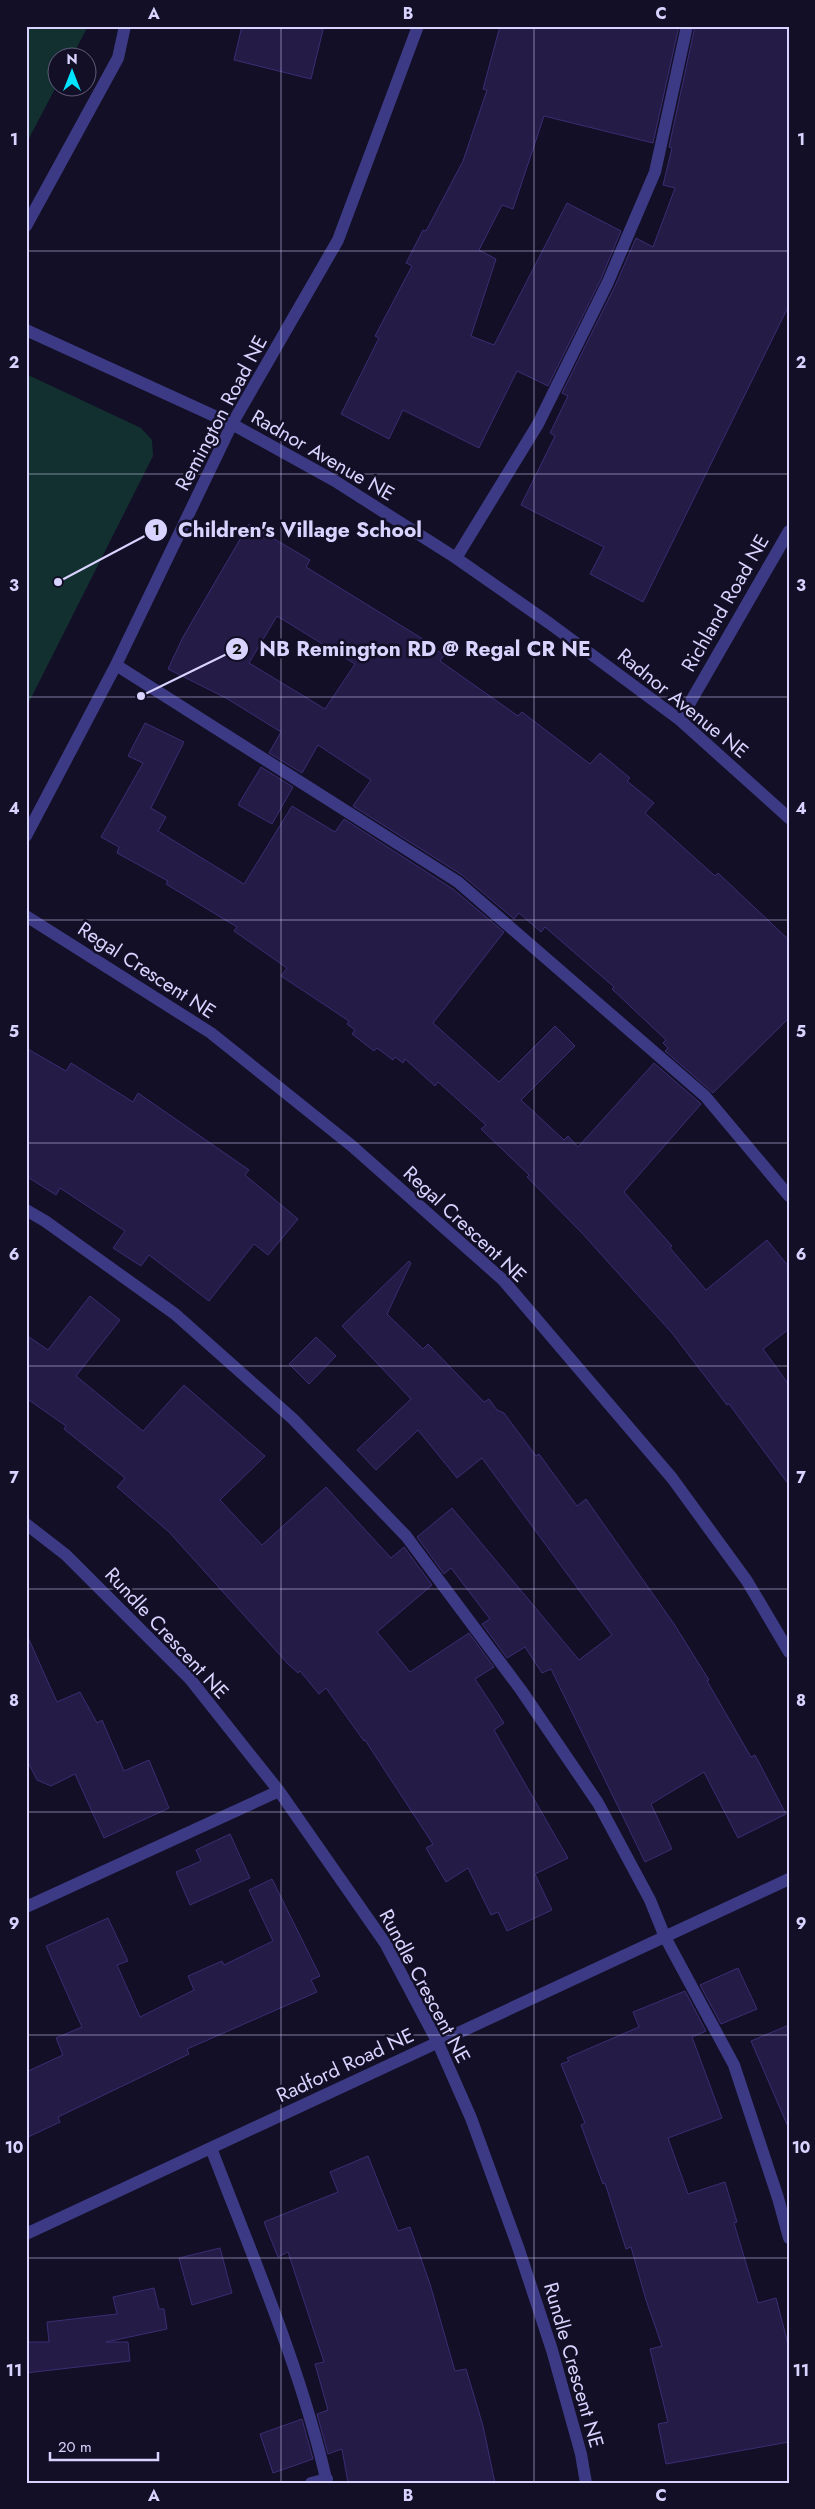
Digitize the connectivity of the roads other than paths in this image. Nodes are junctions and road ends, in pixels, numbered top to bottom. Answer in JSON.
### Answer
{"nodes":[{"id":1,"x":125,"y":26,"type":"edge"},
{"id":2,"x":418,"y":26,"type":"edge"},
{"id":3,"x":688,"y":26,"type":"edge"},
{"id":4,"x":26,"y":226,"type":"edge"},
{"id":5,"x":26,"y":330,"type":"edge"},
{"id":6,"x":232,"y":424,"type":"junction"},
{"id":7,"x":789,"y":531,"type":"edge"},
{"id":8,"x":456,"y":558,"type":"junction"},
{"id":9,"x":116,"y":664,"type":"junction"},
{"id":10,"x":680,"y":720,"type":"junction"},
{"id":11,"x":789,"y":818,"type":"edge"},
{"id":12,"x":26,"y":836,"type":"edge"},
{"id":13,"x":26,"y":916,"type":"edge"},
{"id":14,"x":789,"y":1196,"type":"edge"},
{"id":15,"x":26,"y":1210,"type":"edge"},
{"id":16,"x":26,"y":1524,"type":"edge"},
{"id":17,"x":789,"y":1652,"type":"edge"},
{"id":18,"x":280,"y":1791,"type":"junction"},
{"id":19,"x":789,"y":1879,"type":"edge"},
{"id":20,"x":26,"y":1907,"type":"edge"},
{"id":21,"x":665,"y":1937,"type":"junction"},
{"id":22,"x":438,"y":2043,"type":"junction"},
{"id":23,"x":211,"y":2148,"type":"junction"},
{"id":24,"x":26,"y":2234,"type":"edge"},
{"id":25,"x":789,"y":2238,"type":"edge"},
{"id":26,"x":327,"y":2481,"type":"edge"},
{"id":27,"x":311,"y":2483,"type":"edge"},
{"id":28,"x":586,"y":2483,"type":"edge"}],
"edges":[{"from":1,"to":4,"type":"street"},
{"from":2,"to":6,"type":"street","name":"Remington Road NE"},
{"from":3,"to":8,"type":"street"},
{"from":5,"to":6,"type":"street","name":"Radnor Avenue NE"},
{"from":6,"to":8,"type":"street","name":"Radnor Avenue NE"},
{"from":6,"to":9,"type":"street","name":"Remington Road NE"},
{"from":7,"to":10,"type":"street","name":"Richland Road NE"},
{"from":8,"to":10,"type":"street","name":"Radnor Avenue NE"},
{"from":9,"to":12,"type":"street","name":"Remington Road NE"},
{"from":9,"to":14,"type":"street"},
{"from":10,"to":11,"type":"street","name":"Radnor Avenue NE"},
{"from":13,"to":17,"type":"street","name":"Regal Crescent NE"},
{"from":15,"to":21,"type":"street"},
{"from":16,"to":18,"type":"street","name":"Rundle Crescent NE"},
{"from":18,"to":20,"type":"street"},
{"from":18,"to":22,"type":"street","name":"Rundle Crescent NE"},
{"from":19,"to":21,"type":"street","name":"Radford Road NE"},
{"from":21,"to":22,"type":"street","name":"Radford Road NE"},
{"from":21,"to":25,"type":"street"},
{"from":22,"to":23,"type":"street","name":"Radford Road NE"},
{"from":22,"to":28,"type":"street","name":"Rundle Crescent NE"},
{"from":23,"to":24,"type":"street","name":"Radford Road NE"},
{"from":23,"to":26,"type":"street"},
{"from":26,"to":27,"type":"street"}]}
